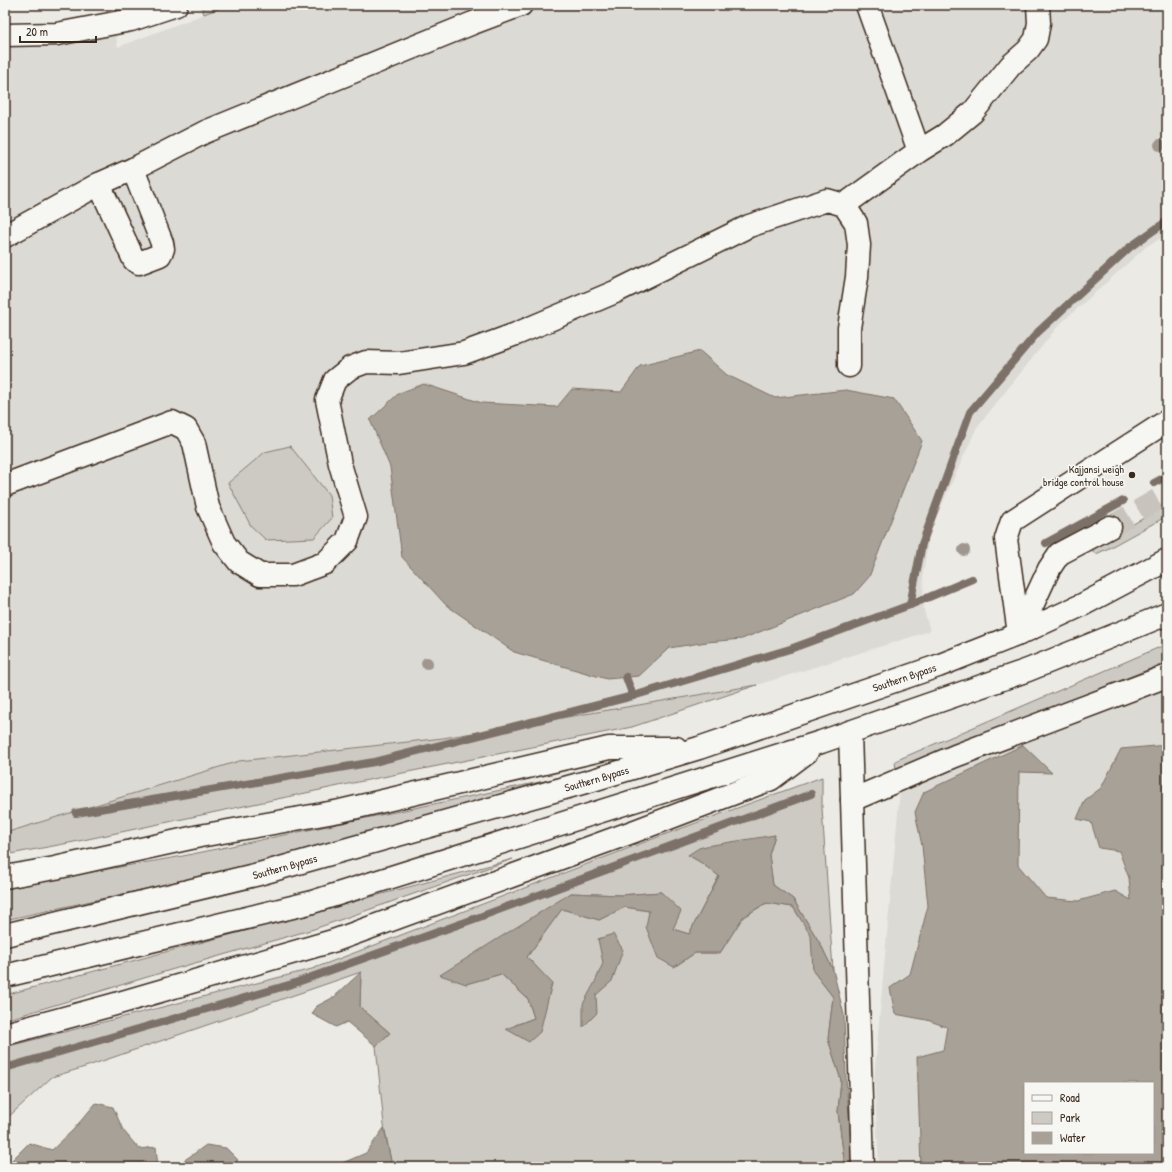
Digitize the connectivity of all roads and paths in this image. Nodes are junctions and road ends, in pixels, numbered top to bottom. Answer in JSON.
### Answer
{"nodes":[{"id":1,"x":176,"y":5,"type":"edge"},
{"id":2,"x":522,"y":5,"type":"edge"},
{"id":3,"x":867,"y":5,"type":"edge"},
{"id":4,"x":1038,"y":5,"type":"edge"},
{"id":5,"x":5,"y":34,"type":"edge"},
{"id":6,"x":919,"y":151,"type":"junction"},
{"id":7,"x":133,"y":169,"type":"junction"},
{"id":8,"x":98,"y":184,"type":"junction"},
{"id":9,"x":844,"y":205,"type":"junction"},
{"id":10,"x":5,"y":236,"type":"edge"},
{"id":11,"x":849,"y":366,"type":"dead end"},
{"id":12,"x":1167,"y":421,"type":"edge"},
{"id":13,"x":5,"y":485,"type":"edge"},
{"id":14,"x":1110,"y":527,"type":"tunnel mouth"},
{"id":15,"x":1167,"y":560,"type":"edge"},
{"id":16,"x":1167,"y":614,"type":"edge"},
{"id":17,"x":1019,"y":634,"type":"junction"},
{"id":18,"x":1167,"y":676,"type":"edge"},
{"id":19,"x":850,"y":732,"type":"junction"},
{"id":20,"x":821,"y":742,"type":"junction"},
{"id":21,"x":699,"y":748,"type":"junction"},
{"id":22,"x":852,"y":800,"type":"junction"},
{"id":23,"x":5,"y":877,"type":"edge"},
{"id":24,"x":5,"y":935,"type":"edge"},
{"id":25,"x":5,"y":976,"type":"edge"},
{"id":26,"x":5,"y":1034,"type":"edge"},
{"id":27,"x":863,"y":1167,"type":"edge"}],
"edges":[{"from":1,"to":5,"type":"main road"},
{"from":2,"to":7,"type":"main road"},
{"from":3,"to":6,"type":"main road"},
{"from":4,"to":6,"type":"main road"},
{"from":6,"to":9,"type":"main road"},
{"from":7,"to":8,"type":"main road"},
{"from":7,"to":8,"type":"main road"},
{"from":8,"to":10,"type":"main road"},
{"from":9,"to":11,"type":"main road"},
{"from":9,"to":13,"type":"main road"},
{"from":12,"to":17,"type":"main road"},
{"from":14,"to":17,"type":"main road"},
{"from":15,"to":17,"type":"main road","name":"Southern Bypass"},
{"from":16,"to":19,"type":"main road"},
{"from":17,"to":21,"type":"main road","name":"Southern Bypass"},
{"from":18,"to":22,"type":"main road"},
{"from":19,"to":20,"type":"main road"},
{"from":19,"to":22,"type":"main road"},
{"from":20,"to":25,"type":"main road"},
{"from":20,"to":26,"type":"main road"},
{"from":21,"to":23,"type":"main road"},
{"from":21,"to":24,"type":"main road","name":"Southern Bypass"},
{"from":22,"to":27,"type":"main road"}]}
